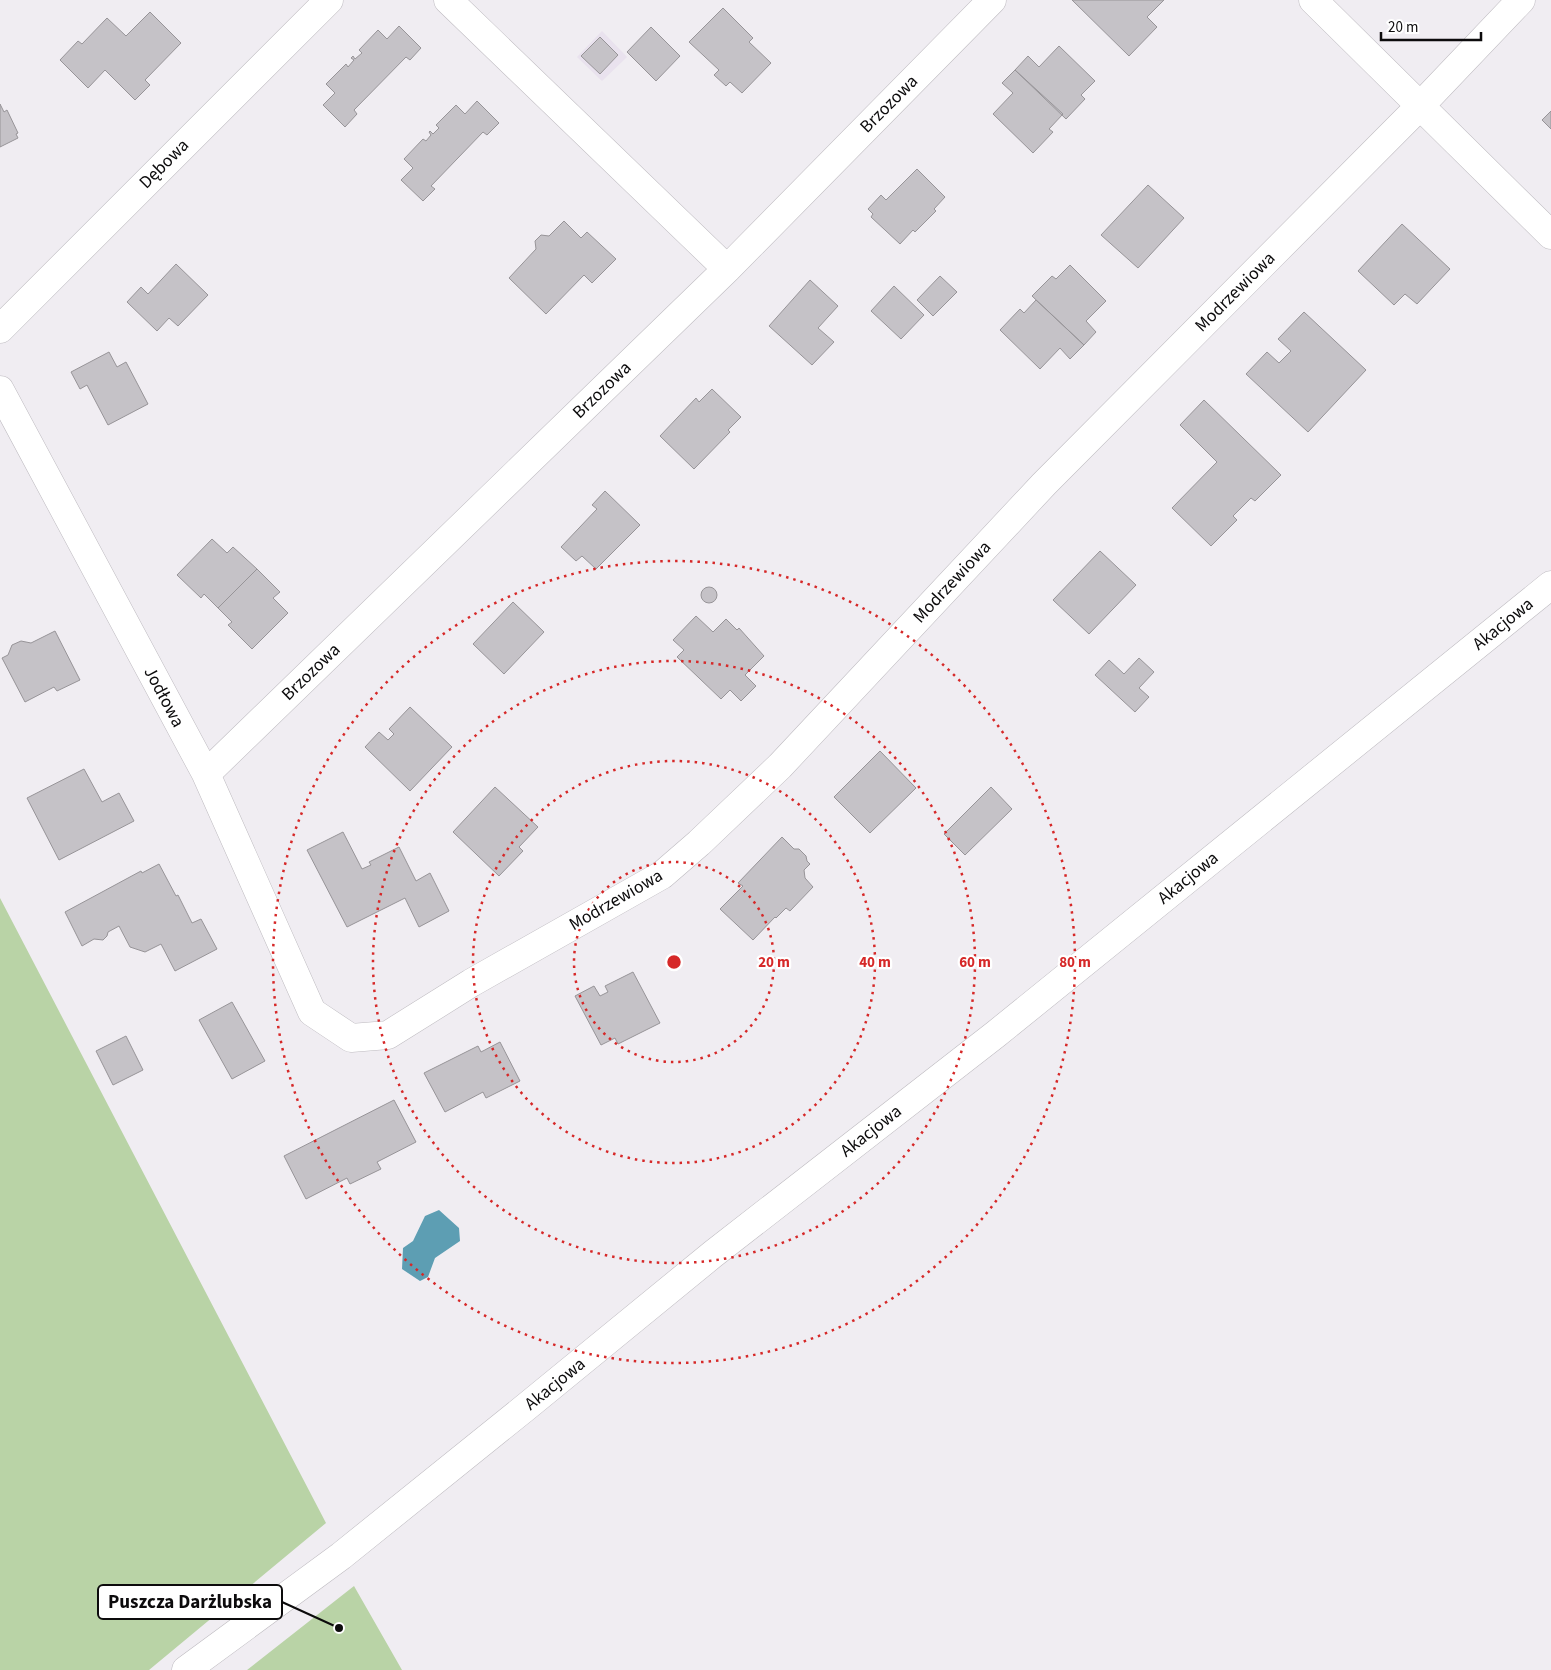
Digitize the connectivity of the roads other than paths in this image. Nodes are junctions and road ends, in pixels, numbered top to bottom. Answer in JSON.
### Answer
{"nodes":[{"id":1,"x":329,"y":0,"type":"edge"},
{"id":2,"x":448,"y":0,"type":"edge"},
{"id":3,"x":992,"y":0,"type":"edge"},
{"id":4,"x":1314,"y":0,"type":"edge"},
{"id":5,"x":1520,"y":0,"type":"edge"},
{"id":6,"x":1421,"y":105,"type":"junction"},
{"id":7,"x":1551,"y":235,"type":"edge"},
{"id":8,"x":727,"y":268,"type":"junction"},
{"id":9,"x":0,"y":329,"type":"edge"},
{"id":10,"x":0,"y":390,"type":"edge"},
{"id":11,"x":1551,"y":585,"type":"edge"},
{"id":12,"x":206,"y":774,"type":"junction"},
{"id":13,"x":312,"y":1012,"type":"joint"},
{"id":14,"x":186,"y":1670,"type":"edge"}],
"edges":[{"from":1,"to":9,"type":"street","name":"Dębowa"},
{"from":2,"to":8,"type":"street"},
{"from":3,"to":8,"type":"street","name":"Brzozowa"},
{"from":4,"to":6,"type":"street"},
{"from":5,"to":6,"type":"street","name":"Modrzewiowa"},
{"from":6,"to":7,"type":"street"},
{"from":6,"to":13,"type":"street","name":"Modrzewiowa"},
{"from":8,"to":12,"type":"street","name":"Brzozowa"},
{"from":10,"to":12,"type":"street","name":"Jodłowa"},
{"from":11,"to":14,"type":"street","name":"Akacjowa"},
{"from":12,"to":13,"type":"street","name":"Jodłowa"}]}
